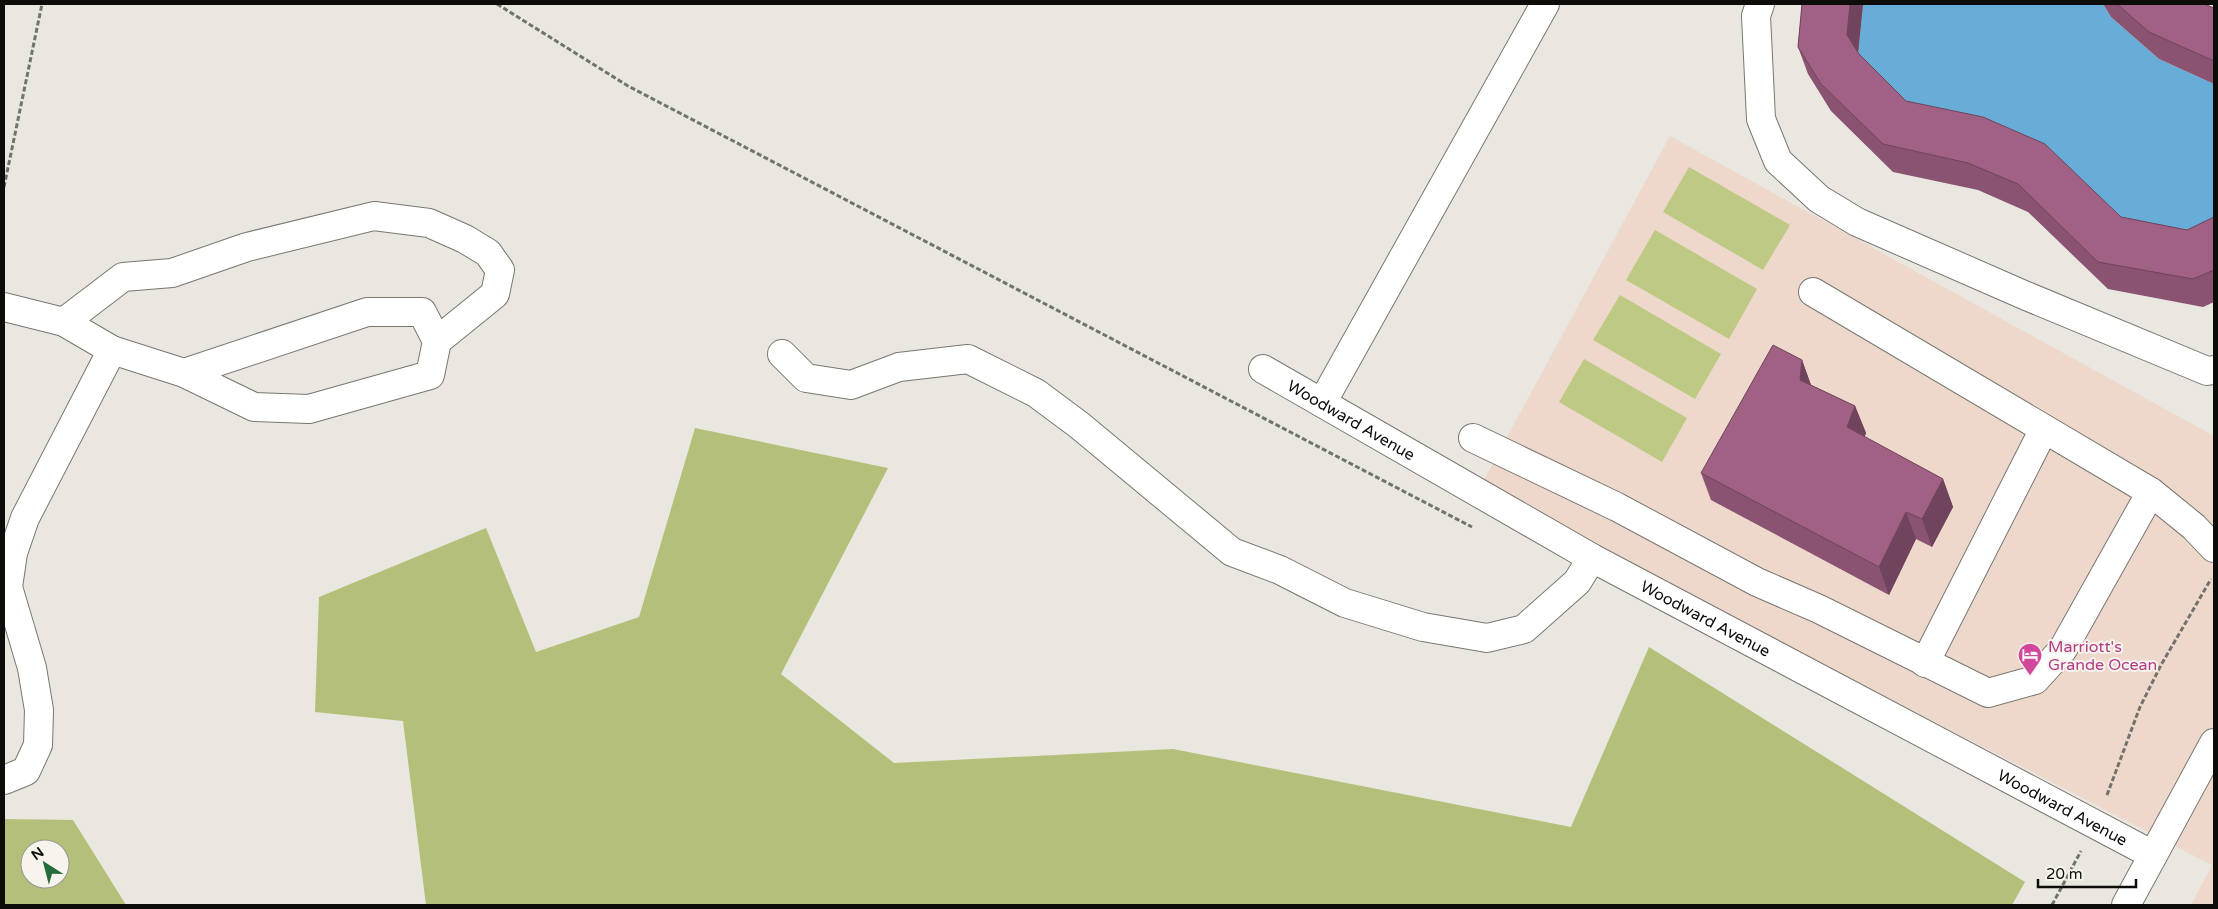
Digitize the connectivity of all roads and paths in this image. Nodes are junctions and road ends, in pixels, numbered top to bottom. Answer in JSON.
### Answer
{"nodes":[{"id":1,"x":42,"y":4,"type":"edge"},
{"id":2,"x":497,"y":4,"type":"edge"},
{"id":3,"x":1544,"y":4,"type":"edge"},
{"id":4,"x":1760,"y":4,"type":"edge"},
{"id":5,"x":4,"y":187,"type":"edge"},
{"id":6,"x":1813,"y":292,"type":"dead end"},
{"id":7,"x":4,"y":306,"type":"edge"},
{"id":8,"x":64,"y":322,"type":"junction"},
{"id":9,"x":437,"y":341,"type":"junction"},
{"id":10,"x":112,"y":350,"type":"junction"},
{"id":11,"x":782,"y":354,"type":"dead end"},
{"id":12,"x":1263,"y":368,"type":"dead end"},
{"id":13,"x":2214,"y":370,"type":"edge"},
{"id":14,"x":184,"y":374,"type":"junction"},
{"id":15,"x":1322,"y":403,"type":"junction"},
{"id":16,"x":2044,"y":429,"type":"junction"},
{"id":17,"x":1473,"y":438,"type":"dead end"},
{"id":18,"x":2151,"y":492,"type":"junction"},
{"id":19,"x":1480,"y":532,"type":"dead end"},
{"id":20,"x":2214,"y":548,"type":"edge"},
{"id":21,"x":1592,"y":558,"type":"junction"},
{"id":22,"x":2214,"y":574,"type":"edge"},
{"id":23,"x":1925,"y":663,"type":"junction"},
{"id":24,"x":2214,"y":742,"type":"edge"},
{"id":25,"x":4,"y":780,"type":"edge"},
{"id":26,"x":2096,"y":824,"type":"junction"},
{"id":27,"x":2152,"y":855,"type":"junction"},
{"id":28,"x":2052,"y":905,"type":"edge"},
{"id":29,"x":2126,"y":905,"type":"edge"}],
"edges":[{"from":1,"to":5,"type":"path"},
{"from":2,"to":19,"type":"path"},
{"from":3,"to":15,"type":"street"},
{"from":4,"to":13,"type":"street"},
{"from":6,"to":16,"type":"street"},
{"from":7,"to":8,"type":"street"},
{"from":8,"to":9,"type":"street"},
{"from":8,"to":10,"type":"street"},
{"from":9,"to":14,"type":"street"},
{"from":9,"to":14,"type":"street"},
{"from":10,"to":14,"type":"street"},
{"from":10,"to":25,"type":"street"},
{"from":11,"to":21,"type":"street"},
{"from":12,"to":15,"type":"street","name":"Woodward Avenue"},
{"from":15,"to":21,"type":"street","name":"Woodward Avenue"},
{"from":16,"to":18,"type":"street"},
{"from":16,"to":23,"type":"street"},
{"from":17,"to":23,"type":"street"},
{"from":18,"to":20,"type":"street"},
{"from":18,"to":23,"type":"street"},
{"from":21,"to":26,"type":"street","name":"Woodward Avenue"},
{"from":22,"to":26,"type":"path"},
{"from":24,"to":27,"type":"street"},
{"from":26,"to":27,"type":"street","name":"Woodward Avenue"},
{"from":26,"to":28,"type":"path"},
{"from":27,"to":29,"type":"street"}]}
